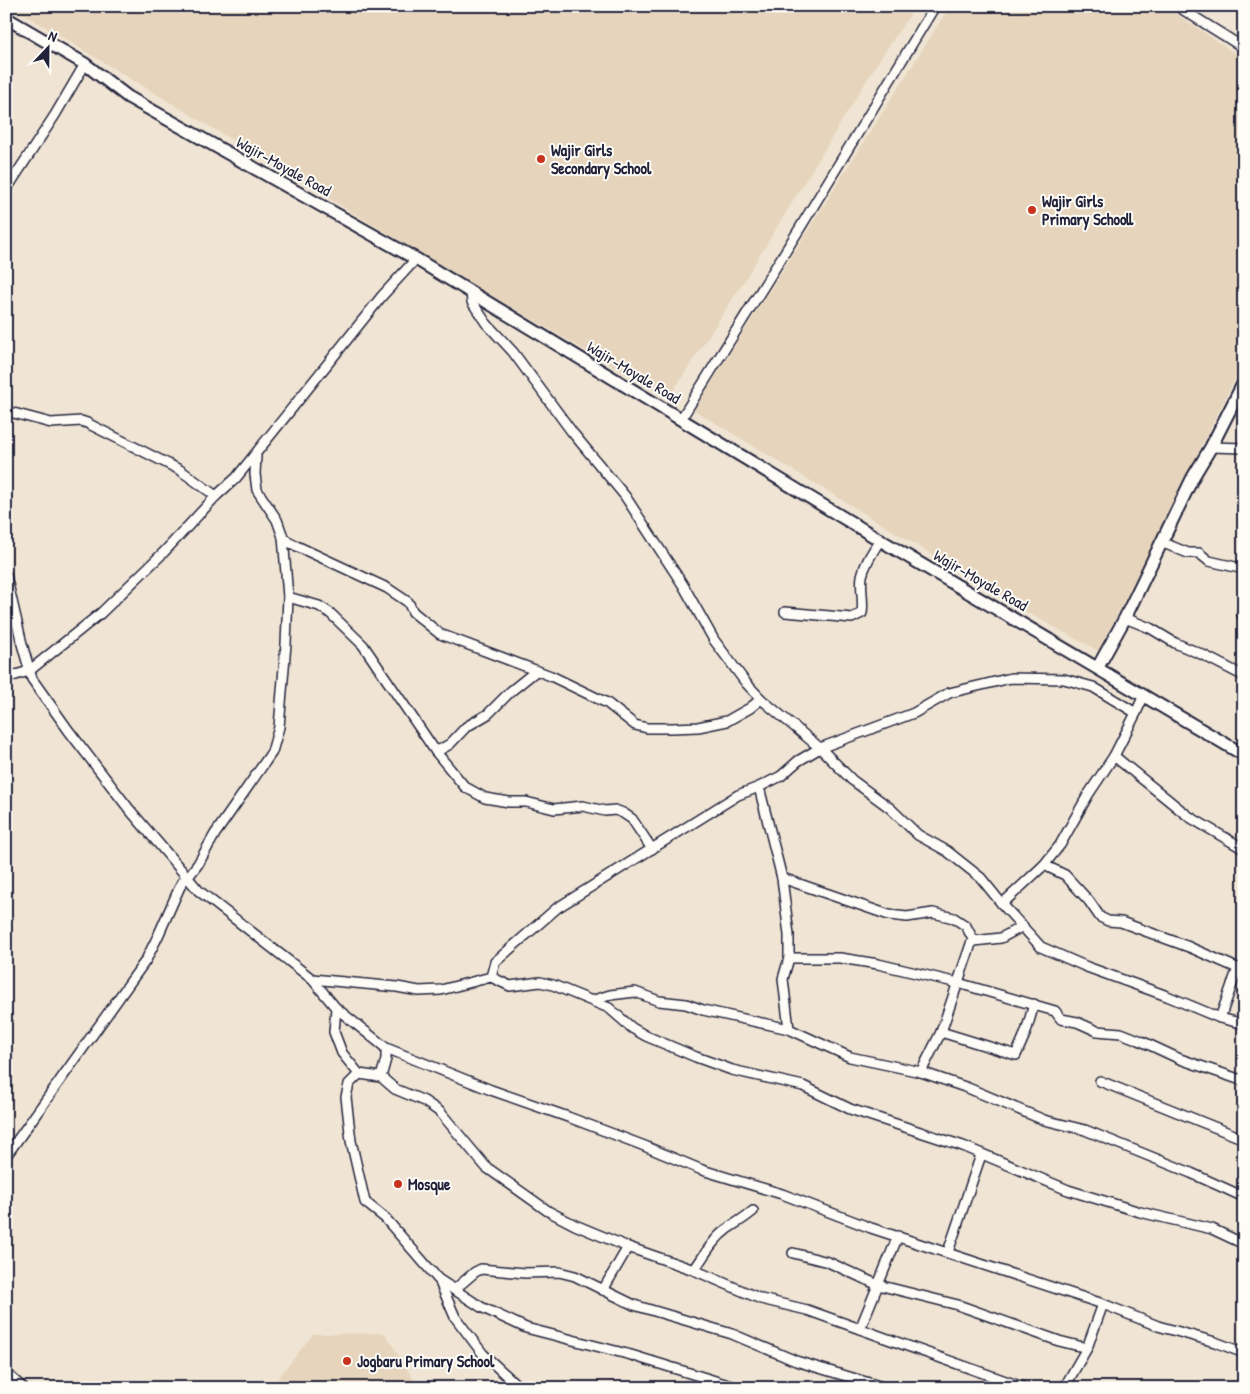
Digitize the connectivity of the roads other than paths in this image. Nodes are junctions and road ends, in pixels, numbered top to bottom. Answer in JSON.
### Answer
{"nodes":[{"id":1,"x":935,"y":6,"type":"edge"},
{"id":2,"x":1177,"y":6,"type":"edge"},
{"id":3,"x":6,"y":18,"type":"edge"},
{"id":4,"x":1244,"y":48,"type":"edge"},
{"id":5,"x":85,"y":64,"type":"junction"},
{"id":6,"x":6,"y":190,"type":"edge"},
{"id":7,"x":416,"y":259,"type":"junction"},
{"id":8,"x":471,"y":292,"type":"junction"},
{"id":9,"x":1242,"y":389,"type":"edge"},
{"id":10,"x":6,"y":411,"type":"edge"},
{"id":11,"x":681,"y":419,"type":"junction"},
{"id":12,"x":1211,"y":447,"type":"junction"},
{"id":13,"x":1244,"y":448,"type":"edge"},
{"id":14,"x":256,"y":456,"type":"junction"},
{"id":15,"x":216,"y":496,"type":"junction"},
{"id":16,"x":283,"y":537,"type":"junction"},
{"id":17,"x":880,"y":540,"type":"junction"},
{"id":18,"x":1161,"y":542,"type":"junction"},
{"id":19,"x":1244,"y":569,"type":"edge"},
{"id":20,"x":6,"y":575,"type":"edge"},
{"id":21,"x":288,"y":597,"type":"junction"},
{"id":22,"x":1244,"y":606,"type":"edge"},
{"id":23,"x":785,"y":612,"type":"dead end"},
{"id":24,"x":1125,"y":618,"type":"junction"},
{"id":25,"x":1244,"y":620,"type":"edge"},
{"id":26,"x":1098,"y":667,"type":"junction"},
{"id":27,"x":29,"y":671,"type":"junction"},
{"id":28,"x":536,"y":671,"type":"junction"},
{"id":29,"x":1244,"y":676,"type":"edge"},
{"id":30,"x":6,"y":678,"type":"edge"},
{"id":31,"x":1144,"y":696,"type":"junction"},
{"id":32,"x":761,"y":699,"type":"junction"},
{"id":33,"x":1136,"y":713,"type":"junction"},
{"id":34,"x":820,"y":748,"type":"junction"},
{"id":35,"x":436,"y":752,"type":"junction"},
{"id":36,"x":1244,"y":755,"type":"edge"},
{"id":37,"x":1114,"y":756,"type":"junction"},
{"id":38,"x":759,"y":787,"type":"junction"},
{"id":39,"x":1244,"y":848,"type":"edge"},
{"id":40,"x":652,"y":849,"type":"junction"},
{"id":41,"x":1044,"y":865,"type":"junction"},
{"id":42,"x":188,"y":877,"type":"junction"},
{"id":43,"x":782,"y":878,"type":"junction"},
{"id":44,"x":1002,"y":904,"type":"junction"},
{"id":45,"x":1023,"y":926,"type":"junction"},
{"id":46,"x":974,"y":941,"type":"junction"},
{"id":47,"x":789,"y":958,"type":"junction"},
{"id":48,"x":1241,"y":969,"type":"edge"},
{"id":49,"x":491,"y":977,"type":"junction"},
{"id":50,"x":312,"y":979,"type":"junction"},
{"id":51,"x":958,"y":984,"type":"junction"},
{"id":52,"x":594,"y":1000,"type":"junction"},
{"id":53,"x":1034,"y":1004,"type":"junction"},
{"id":54,"x":336,"y":1008,"type":"junction"},
{"id":55,"x":1220,"y":1018,"type":"junction"},
{"id":56,"x":1244,"y":1024,"type":"edge"},
{"id":57,"x":789,"y":1029,"type":"junction"},
{"id":58,"x":941,"y":1032,"type":"junction"},
{"id":59,"x":386,"y":1048,"type":"junction"},
{"id":60,"x":921,"y":1072,"type":"junction"},
{"id":61,"x":359,"y":1074,"type":"junction"},
{"id":62,"x":381,"y":1077,"type":"junction"},
{"id":63,"x":1100,"y":1081,"type":"dead end"},
{"id":64,"x":1244,"y":1081,"type":"edge"},
{"id":65,"x":1244,"y":1139,"type":"edge"},
{"id":66,"x":981,"y":1155,"type":"junction"},
{"id":67,"x":6,"y":1156,"type":"edge"},
{"id":68,"x":1244,"y":1196,"type":"edge"},
{"id":69,"x":753,"y":1211,"type":"dead end"},
{"id":70,"x":898,"y":1236,"type":"junction"},
{"id":71,"x":1244,"y":1244,"type":"edge"},
{"id":72,"x":628,"y":1247,"type":"junction"},
{"id":73,"x":948,"y":1252,"type":"junction"},
{"id":74,"x":793,"y":1253,"type":"dead end"},
{"id":75,"x":694,"y":1270,"type":"junction"},
{"id":76,"x":438,"y":1280,"type":"junction"},
{"id":77,"x":878,"y":1285,"type":"junction"},
{"id":78,"x":454,"y":1290,"type":"junction"},
{"id":79,"x":603,"y":1290,"type":"junction"},
{"id":80,"x":1103,"y":1304,"type":"junction"},
{"id":81,"x":860,"y":1329,"type":"junction"},
{"id":82,"x":1087,"y":1348,"type":"junction"},
{"id":83,"x":1244,"y":1353,"type":"edge"},
{"id":84,"x":6,"y":1373,"type":"edge"},
{"id":85,"x":23,"y":1388,"type":"edge"},
{"id":86,"x":520,"y":1388,"type":"edge"},
{"id":87,"x":738,"y":1388,"type":"edge"},
{"id":88,"x":886,"y":1388,"type":"edge"},
{"id":89,"x":1025,"y":1388,"type":"edge"},
{"id":90,"x":1064,"y":1388,"type":"edge"}],
"edges":[{"from":1,"to":11,"type":"street"},
{"from":2,"to":4,"type":"street"},
{"from":3,"to":5,"type":"main road","name":"Wajir-Moyale Road"},
{"from":5,"to":6,"type":"street"},
{"from":5,"to":7,"type":"main road","name":"Wajir-Moyale Road"},
{"from":7,"to":8,"type":"main road","name":"Wajir-Moyale Road"},
{"from":7,"to":14,"type":"street"},
{"from":8,"to":11,"type":"main road","name":"Wajir-Moyale Road"},
{"from":8,"to":32,"type":"street"},
{"from":9,"to":12,"type":"main road"},
{"from":10,"to":15,"type":"street"},
{"from":11,"to":17,"type":"main road","name":"Wajir-Moyale Road"},
{"from":12,"to":13,"type":"street"},
{"from":12,"to":18,"type":"main road"},
{"from":14,"to":15,"type":"street"},
{"from":14,"to":16,"type":"street"},
{"from":15,"to":27,"type":"street"},
{"from":16,"to":21,"type":"street"},
{"from":16,"to":28,"type":"street"},
{"from":17,"to":23,"type":"street"},
{"from":17,"to":26,"type":"main road","name":"Wajir-Moyale Road"},
{"from":18,"to":19,"type":"street"},
{"from":18,"to":24,"type":"main road"},
{"from":20,"to":27,"type":"street"},
{"from":21,"to":35,"type":"street"},
{"from":21,"to":42,"type":"street"},
{"from":22,"to":25,"type":"street"},
{"from":24,"to":26,"type":"main road"},
{"from":24,"to":29,"type":"street"},
{"from":26,"to":31,"type":"main road","name":"Wajir-Moyale Road"},
{"from":27,"to":30,"type":"street"},
{"from":27,"to":42,"type":"street"},
{"from":28,"to":32,"type":"street"},
{"from":28,"to":35,"type":"street"},
{"from":31,"to":33,"type":"street"},
{"from":31,"to":36,"type":"main road","name":"Wajir-Moyale Road"},
{"from":32,"to":34,"type":"street"},
{"from":33,"to":34,"type":"street"},
{"from":33,"to":37,"type":"street"},
{"from":34,"to":38,"type":"street"},
{"from":34,"to":44,"type":"street"},
{"from":35,"to":40,"type":"street"},
{"from":37,"to":39,"type":"street"},
{"from":37,"to":41,"type":"street"},
{"from":38,"to":40,"type":"street"},
{"from":38,"to":43,"type":"street"},
{"from":40,"to":49,"type":"street"},
{"from":41,"to":44,"type":"street"},
{"from":41,"to":48,"type":"street"},
{"from":42,"to":50,"type":"street"},
{"from":42,"to":67,"type":"street"},
{"from":43,"to":46,"type":"street"},
{"from":43,"to":47,"type":"street"},
{"from":44,"to":45,"type":"street"},
{"from":45,"to":46,"type":"street"},
{"from":45,"to":55,"type":"street"},
{"from":46,"to":51,"type":"street"},
{"from":47,"to":51,"type":"street"},
{"from":47,"to":57,"type":"street"},
{"from":48,"to":55,"type":"street"},
{"from":49,"to":50,"type":"street"},
{"from":49,"to":52,"type":"street"},
{"from":50,"to":54,"type":"street"},
{"from":51,"to":53,"type":"street"},
{"from":51,"to":58,"type":"street"},
{"from":52,"to":57,"type":"street"},
{"from":52,"to":66,"type":"street"},
{"from":53,"to":58,"type":"street"},
{"from":53,"to":64,"type":"street"},
{"from":54,"to":59,"type":"street"},
{"from":54,"to":61,"type":"street"},
{"from":55,"to":56,"type":"street"},
{"from":57,"to":60,"type":"street"},
{"from":58,"to":60,"type":"street"},
{"from":59,"to":62,"type":"street"},
{"from":59,"to":70,"type":"street"},
{"from":60,"to":68,"type":"street"},
{"from":61,"to":62,"type":"street"},
{"from":61,"to":76,"type":"street"},
{"from":62,"to":72,"type":"street"},
{"from":63,"to":65,"type":"street"},
{"from":66,"to":71,"type":"street"},
{"from":66,"to":73,"type":"street"},
{"from":69,"to":75,"type":"street"},
{"from":70,"to":73,"type":"street"},
{"from":70,"to":77,"type":"street"},
{"from":72,"to":75,"type":"street"},
{"from":72,"to":79,"type":"street"},
{"from":73,"to":80,"type":"street"},
{"from":74,"to":77,"type":"street"},
{"from":75,"to":81,"type":"street"},
{"from":76,"to":78,"type":"street"},
{"from":76,"to":86,"type":"street"},
{"from":77,"to":81,"type":"street"},
{"from":77,"to":82,"type":"street"},
{"from":78,"to":79,"type":"street"},
{"from":78,"to":87,"type":"street"},
{"from":79,"to":88,"type":"street"},
{"from":80,"to":82,"type":"street"},
{"from":80,"to":83,"type":"street"},
{"from":81,"to":89,"type":"street"},
{"from":82,"to":90,"type":"street"},
{"from":84,"to":85,"type":"street"}]}
